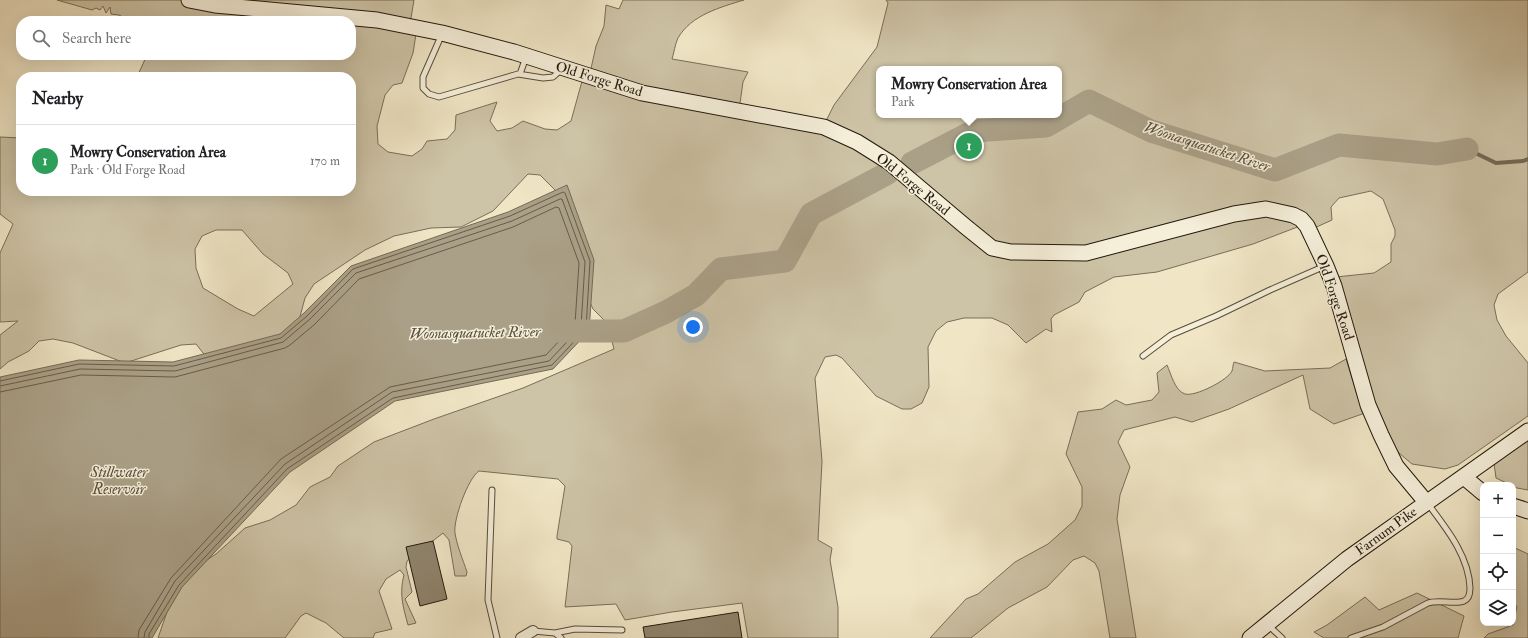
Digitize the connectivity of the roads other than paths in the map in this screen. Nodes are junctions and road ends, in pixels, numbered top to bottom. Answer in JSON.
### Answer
{"nodes":[{"id":1,"x":189,"y":0,"type":"edge"},
{"id":2,"x":331,"y":16,"type":"edge"},
{"id":3,"x":356,"y":18,"type":"edge"},
{"id":4,"x":442,"y":33,"type":"junction"},
{"id":5,"x":526,"y":56,"type":"junction"},
{"id":6,"x":564,"y":68,"type":"junction"},
{"id":7,"x":520,"y":74,"type":"junction"},
{"id":8,"x":1326,"y":266,"type":"junction"},
{"id":9,"x":1143,"y":356,"type":"dead end"},
{"id":10,"x":1528,"y":431,"type":"edge"},
{"id":11,"x":1464,"y":477,"type":"junction"},
{"id":12,"x":492,"y":490,"type":"dead end"},
{"id":13,"x":1480,"y":491,"type":"edge"},
{"id":14,"x":1426,"y":502,"type":"junction"},
{"id":15,"x":1516,"y":507,"type":"edge"},
{"id":16,"x":1528,"y":511,"type":"edge"},
{"id":17,"x":1267,"y":624,"type":"junction"},
{"id":18,"x":622,"y":630,"type":"dead end"},
{"id":19,"x":533,"y":632,"type":"joint"},
{"id":20,"x":555,"y":633,"type":"junction"},
{"id":21,"x":497,"y":638,"type":"edge"},
{"id":22,"x":521,"y":638,"type":"edge"},
{"id":23,"x":561,"y":638,"type":"edge"},
{"id":24,"x":1250,"y":638,"type":"edge"},
{"id":25,"x":1282,"y":638,"type":"edge"},
{"id":26,"x":1351,"y":638,"type":"edge"}],
"edges":[{"from":1,"to":2,"type":"street","name":"Old Forge Road"},
{"from":3,"to":4,"type":"street","name":"Old Forge Road"},
{"from":4,"to":5,"type":"street","name":"Old Forge Road"},
{"from":4,"to":7,"type":"lane"},
{"from":5,"to":6,"type":"street","name":"Old Forge Road"},
{"from":5,"to":7,"type":"lane"},
{"from":6,"to":7,"type":"lane"},
{"from":6,"to":8,"type":"street","name":"Old Forge Road"},
{"from":8,"to":9,"type":"lane"},
{"from":8,"to":14,"type":"street","name":"Old Forge Road"},
{"from":10,"to":11,"type":"street","name":"Farnum Pike"},
{"from":11,"to":13,"type":"street"},
{"from":11,"to":14,"type":"street","name":"Farnum Pike"},
{"from":12,"to":21,"type":"lane"},
{"from":14,"to":17,"type":"street","name":"Farnum Pike"},
{"from":14,"to":26,"type":"lane"},
{"from":15,"to":16,"type":"street"},
{"from":17,"to":24,"type":"street","name":"Farnum Pike"},
{"from":17,"to":25,"type":"lane"},
{"from":18,"to":20,"type":"lane"},
{"from":19,"to":20,"type":"lane"},
{"from":19,"to":22,"type":"street"},
{"from":20,"to":23,"type":"lane"}]}
